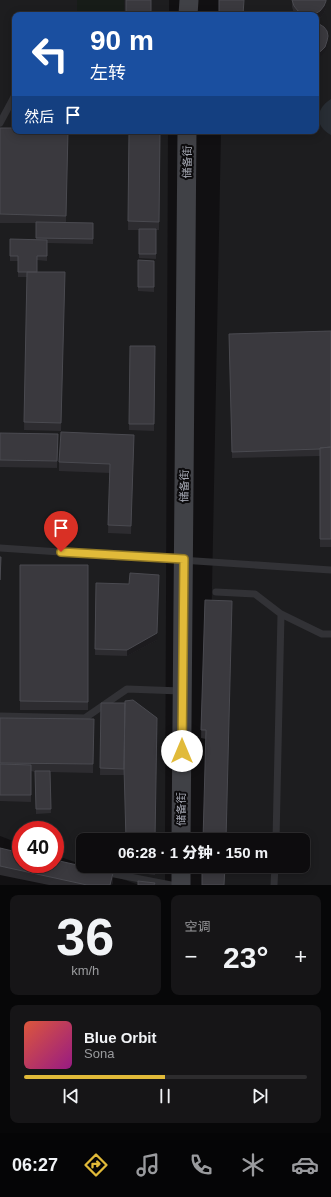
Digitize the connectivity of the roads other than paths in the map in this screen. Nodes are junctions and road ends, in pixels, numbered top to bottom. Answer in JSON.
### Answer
{"nodes":[{"id":1,"x":188,"y":0,"type":"edge"},
{"id":2,"x":188,"y":12,"type":"edge"},
{"id":3,"x":12,"y":101,"type":"edge"},
{"id":4,"x":0,"y":123,"type":"edge"},
{"id":5,"x":187,"y":134,"type":"edge"},
{"id":6,"x":0,"y":548,"type":"edge"},
{"id":7,"x":184,"y":559,"type":"junction"},
{"id":8,"x":331,"y":570,"type":"edge"},
{"id":9,"x":216,"y":592,"type":"dead end"},
{"id":10,"x":281,"y":614,"type":"junction"},
{"id":11,"x":331,"y":634,"type":"edge"},
{"id":12,"x":182,"y":691,"type":"junction"},
{"id":13,"x":0,"y":716,"type":"edge"},
{"id":14,"x":181,"y":833,"type":"edge"},
{"id":15,"x":276,"y":833,"type":"edge"},
{"id":16,"x":109,"y":873,"type":"edge"},
{"id":17,"x":181,"y":873,"type":"edge"},
{"id":18,"x":275,"y":873,"type":"edge"},
{"id":19,"x":171,"y":885,"type":"edge"},
{"id":20,"x":181,"y":885,"type":"edge"},
{"id":21,"x":274,"y":885,"type":"edge"}],
"edges":[{"from":1,"to":2,"type":"street"},
{"from":3,"to":4,"type":"lane"},
{"from":5,"to":7,"type":"street","name":"储备街"},
{"from":6,"to":7,"type":"lane"},
{"from":7,"to":8,"type":"lane"},
{"from":7,"to":12,"type":"street","name":"储备街"},
{"from":9,"to":10,"type":"lane"},
{"from":10,"to":11,"type":"lane"},
{"from":10,"to":15,"type":"lane"},
{"from":12,"to":13,"type":"lane"},
{"from":12,"to":14,"type":"street","name":"储备街"},
{"from":16,"to":19,"type":"lane"},
{"from":17,"to":20,"type":"street"},
{"from":18,"to":21,"type":"lane"}]}
